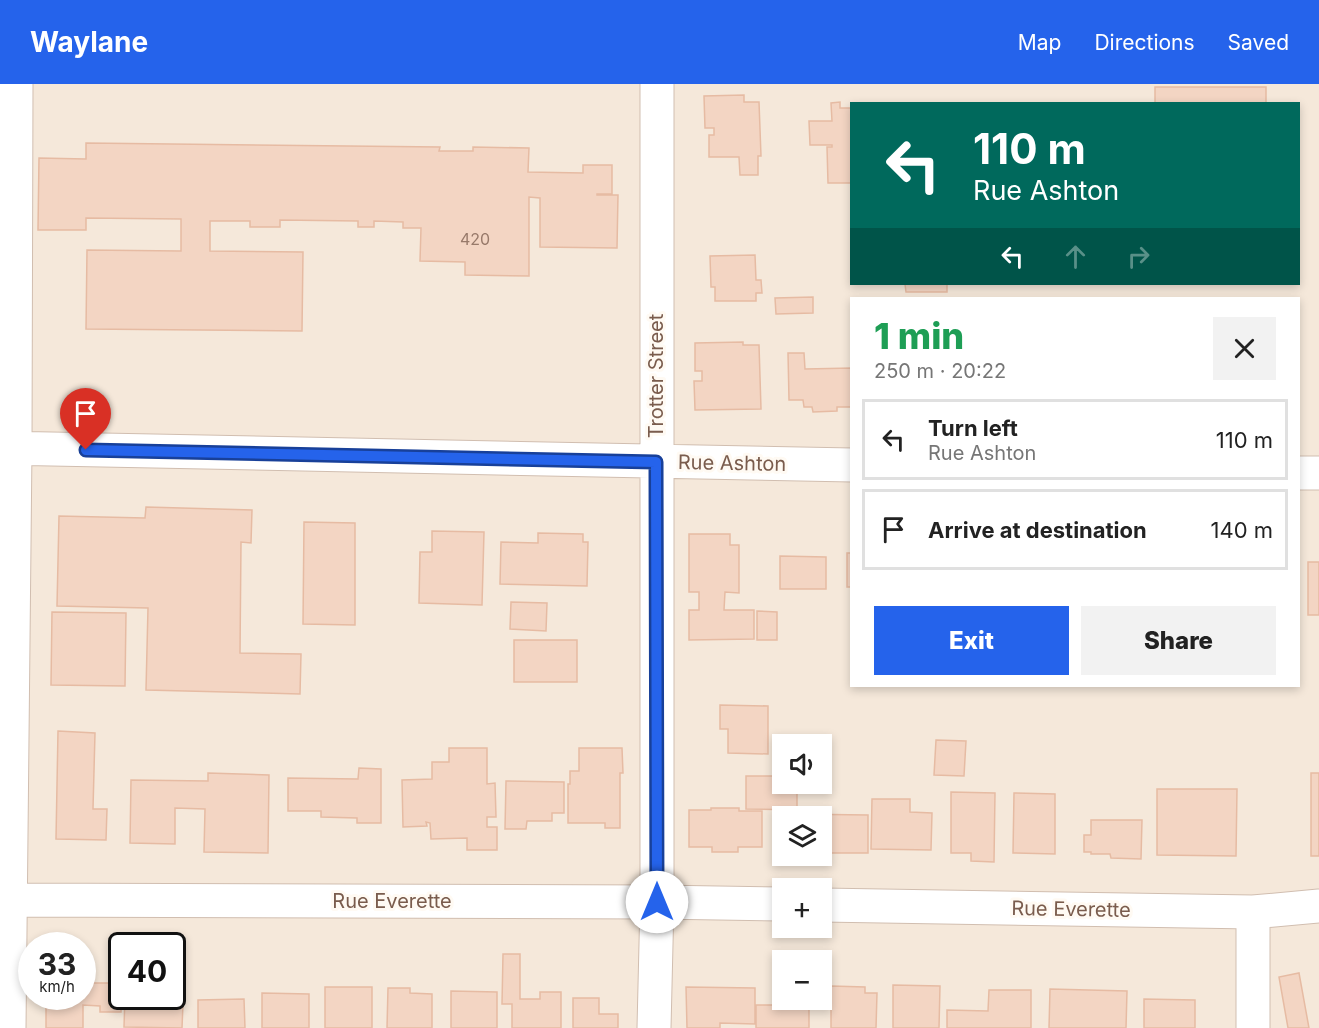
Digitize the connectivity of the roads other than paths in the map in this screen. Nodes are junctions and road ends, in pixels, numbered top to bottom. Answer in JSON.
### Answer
{"nodes":[{"id":1,"x":16,"y":84,"type":"edge"},
{"id":2,"x":657,"y":84,"type":"edge"},
{"id":3,"x":8,"y":448,"type":"edge"},
{"id":4,"x":656,"y":462,"type":"junction"},
{"id":5,"x":850,"y":465,"type":"edge"},
{"id":6,"x":1300,"y":473,"type":"edge"},
{"id":7,"x":1319,"y":473,"type":"edge"},
{"id":8,"x":6,"y":900,"type":"edge"},
{"id":9,"x":657,"y":902,"type":"junction"},
{"id":10,"x":772,"y":904,"type":"edge"},
{"id":11,"x":832,"y":905,"type":"edge"},
{"id":12,"x":1319,"y":906,"type":"edge"},
{"id":13,"x":1253,"y":912,"type":"junction"},
{"id":14,"x":9,"y":1028,"type":"edge"},
{"id":15,"x":654,"y":1028,"type":"edge"},
{"id":16,"x":1253,"y":1028,"type":"edge"}],
"edges":[{"from":1,"to":3,"type":"street"},
{"from":2,"to":4,"type":"street","name":"Trotter Street"},
{"from":3,"to":4,"type":"street","name":"Rue Ashton"},
{"from":3,"to":8,"type":"street"},
{"from":4,"to":5,"type":"street","name":"Rue Ashton"},
{"from":4,"to":9,"type":"street","name":"Trotter Street"},
{"from":6,"to":7,"type":"street"},
{"from":8,"to":9,"type":"street","name":"Rue Everette"},
{"from":8,"to":14,"type":"street"},
{"from":9,"to":10,"type":"street","name":"Rue Everette"},
{"from":9,"to":15,"type":"street","name":"Trotter Street"},
{"from":11,"to":13,"type":"street","name":"Rue Everette"},
{"from":12,"to":13,"type":"street","name":"Rue Everette"},
{"from":13,"to":16,"type":"street"}]}
